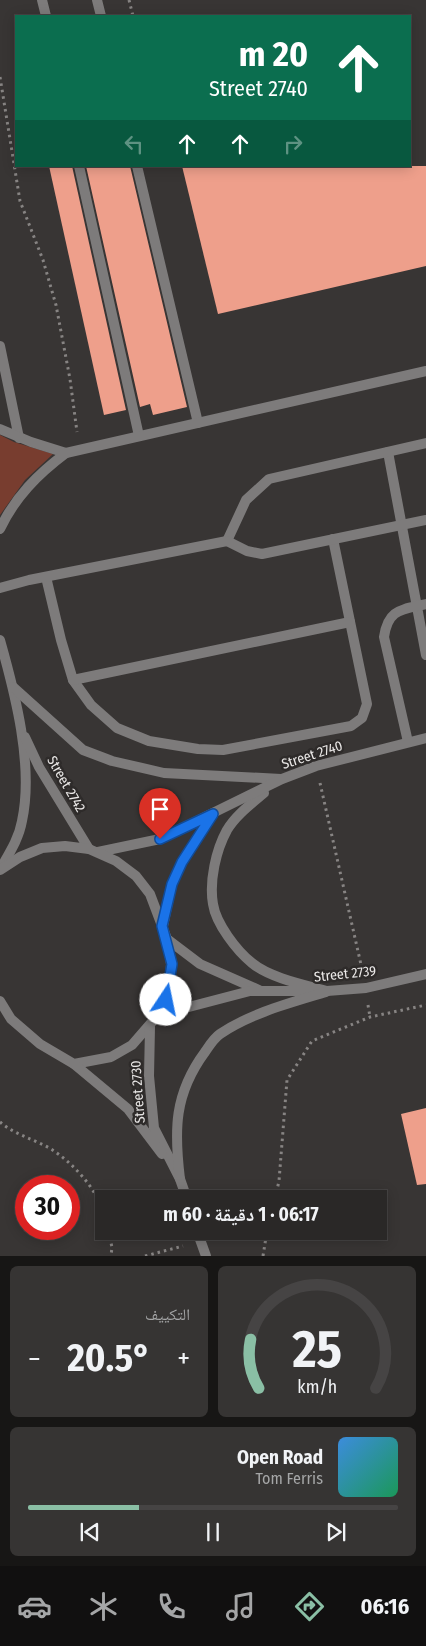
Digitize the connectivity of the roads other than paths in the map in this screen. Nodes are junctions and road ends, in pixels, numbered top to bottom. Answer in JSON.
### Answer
{"nodes":[{"id":1,"x":42,"y":0,"type":"edge"},
{"id":2,"x":97,"y":0,"type":"edge"},
{"id":3,"x":46,"y":15,"type":"edge"},
{"id":4,"x":101,"y":15,"type":"edge"},
{"id":5,"x":79,"y":167,"type":"edge"},
{"id":6,"x":136,"y":167,"type":"edge"},
{"id":7,"x":0,"y":346,"type":"edge"},
{"id":8,"x":426,"y":371,"type":"edge"},
{"id":9,"x":198,"y":423,"type":"junction"},
{"id":10,"x":0,"y":429,"type":"edge"},
{"id":11,"x":139,"y":436,"type":"junction"},
{"id":12,"x":20,"y":438,"type":"junction"},
{"id":13,"x":426,"y":443,"type":"edge"},
{"id":14,"x":66,"y":452,"type":"junction"},
{"id":15,"x":388,"y":452,"type":"junction"},
{"id":16,"x":426,"y":520,"type":"edge"},
{"id":17,"x":402,"y":526,"type":"junction"},
{"id":18,"x":0,"y":529,"type":"edge"},
{"id":19,"x":333,"y":539,"type":"junction"},
{"id":20,"x":227,"y":541,"type":"junction"},
{"id":21,"x":46,"y":577,"type":"junction"},
{"id":22,"x":0,"y":588,"type":"edge"},
{"id":23,"x":421,"y":605,"type":"edge"},
{"id":24,"x":350,"y":622,"type":"junction"},
{"id":25,"x":0,"y":640,"type":"edge"},
{"id":26,"x":426,"y":655,"type":"edge"},
{"id":27,"x":73,"y":680,"type":"junction"},
{"id":28,"x":14,"y":687,"type":"junction"},
{"id":29,"x":22,"y":732,"type":"junction"},
{"id":30,"x":426,"y":738,"type":"edge"},
{"id":31,"x":408,"y":742,"type":"junction"},
{"id":32,"x":282,"y":779,"type":"junction"},
{"id":33,"x":213,"y":814,"type":"junction"},
{"id":34,"x":93,"y":850,"type":"junction"},
{"id":35,"x":0,"y":870,"type":"edge"},
{"id":36,"x":162,"y":926,"type":"junction"},
{"id":37,"x":167,"y":939,"type":"junction"},
{"id":38,"x":426,"y":974,"type":"edge"},
{"id":39,"x":265,"y":992,"type":"junction"},
{"id":40,"x":326,"y":992,"type":"junction"},
{"id":41,"x":0,"y":1001,"type":"edge"},
{"id":42,"x":158,"y":1015,"type":"junction"},
{"id":43,"x":150,"y":1027,"type":"junction"},
{"id":44,"x":74,"y":1064,"type":"junction"},
{"id":45,"x":180,"y":1179,"type":"junction"},
{"id":46,"x":184,"y":1190,"type":"edge"},
{"id":47,"x":200,"y":1240,"type":"edge"},
{"id":48,"x":206,"y":1256,"type":"edge"}],
"edges":[{"from":1,"to":3,"type":"street"},
{"from":2,"to":4,"type":"street"},
{"from":5,"to":11,"type":"street"},
{"from":6,"to":9,"type":"street"},
{"from":7,"to":12,"type":"street"},
{"from":8,"to":9,"type":"street"},
{"from":9,"to":11,"type":"street"},
{"from":10,"to":12,"type":"street"},
{"from":11,"to":14,"type":"street"},
{"from":12,"to":14,"type":"street"},
{"from":13,"to":15,"type":"street"},
{"from":14,"to":18,"type":"street"},
{"from":15,"to":17,"type":"street"},
{"from":15,"to":20,"type":"street"},
{"from":16,"to":17,"type":"street"},
{"from":17,"to":19,"type":"street"},
{"from":17,"to":23,"type":"street"},
{"from":19,"to":20,"type":"street"},
{"from":19,"to":24,"type":"street"},
{"from":20,"to":21,"type":"street"},
{"from":21,"to":22,"type":"street"},
{"from":21,"to":27,"type":"street"},
{"from":23,"to":26,"type":"street"},
{"from":23,"to":31,"type":"street"},
{"from":24,"to":27,"type":"street"},
{"from":24,"to":27,"type":"street"},
{"from":25,"to":28,"type":"street","name":"Street 2742"},
{"from":28,"to":29,"type":"street","name":"Street 2742"},
{"from":28,"to":32,"type":"street"},
{"from":29,"to":34,"type":"street","name":"Street 2742"},
{"from":29,"to":35,"type":"street","name":"Street 2742"},
{"from":30,"to":31,"type":"street","name":"Street 2740"},
{"from":31,"to":32,"type":"street","name":"Street 2740"},
{"from":32,"to":33,"type":"street","name":"Street 2740"},
{"from":32,"to":40,"type":"street"},
{"from":33,"to":34,"type":"street","name":"Street 2740"},
{"from":33,"to":36,"type":"street"},
{"from":34,"to":35,"type":"street"},
{"from":34,"to":36,"type":"street"},
{"from":36,"to":37,"type":"street"},
{"from":37,"to":39,"type":"street","name":"Street 2739"},
{"from":37,"to":42,"type":"street"},
{"from":38,"to":40,"type":"street","name":"Street 2739"},
{"from":39,"to":40,"type":"street","name":"Street 2739"},
{"from":39,"to":42,"type":"street","name":"Street 2739"},
{"from":40,"to":45,"type":"street"},
{"from":41,"to":44,"type":"street","name":"Street 2730"},
{"from":42,"to":43,"type":"street"},
{"from":43,"to":44,"type":"street"},
{"from":43,"to":45,"type":"street","name":"Street 2730"},
{"from":44,"to":45,"type":"street","name":"Street 2730"},
{"from":45,"to":46,"type":"street","name":"Street 2730"},
{"from":47,"to":48,"type":"street"}]}
